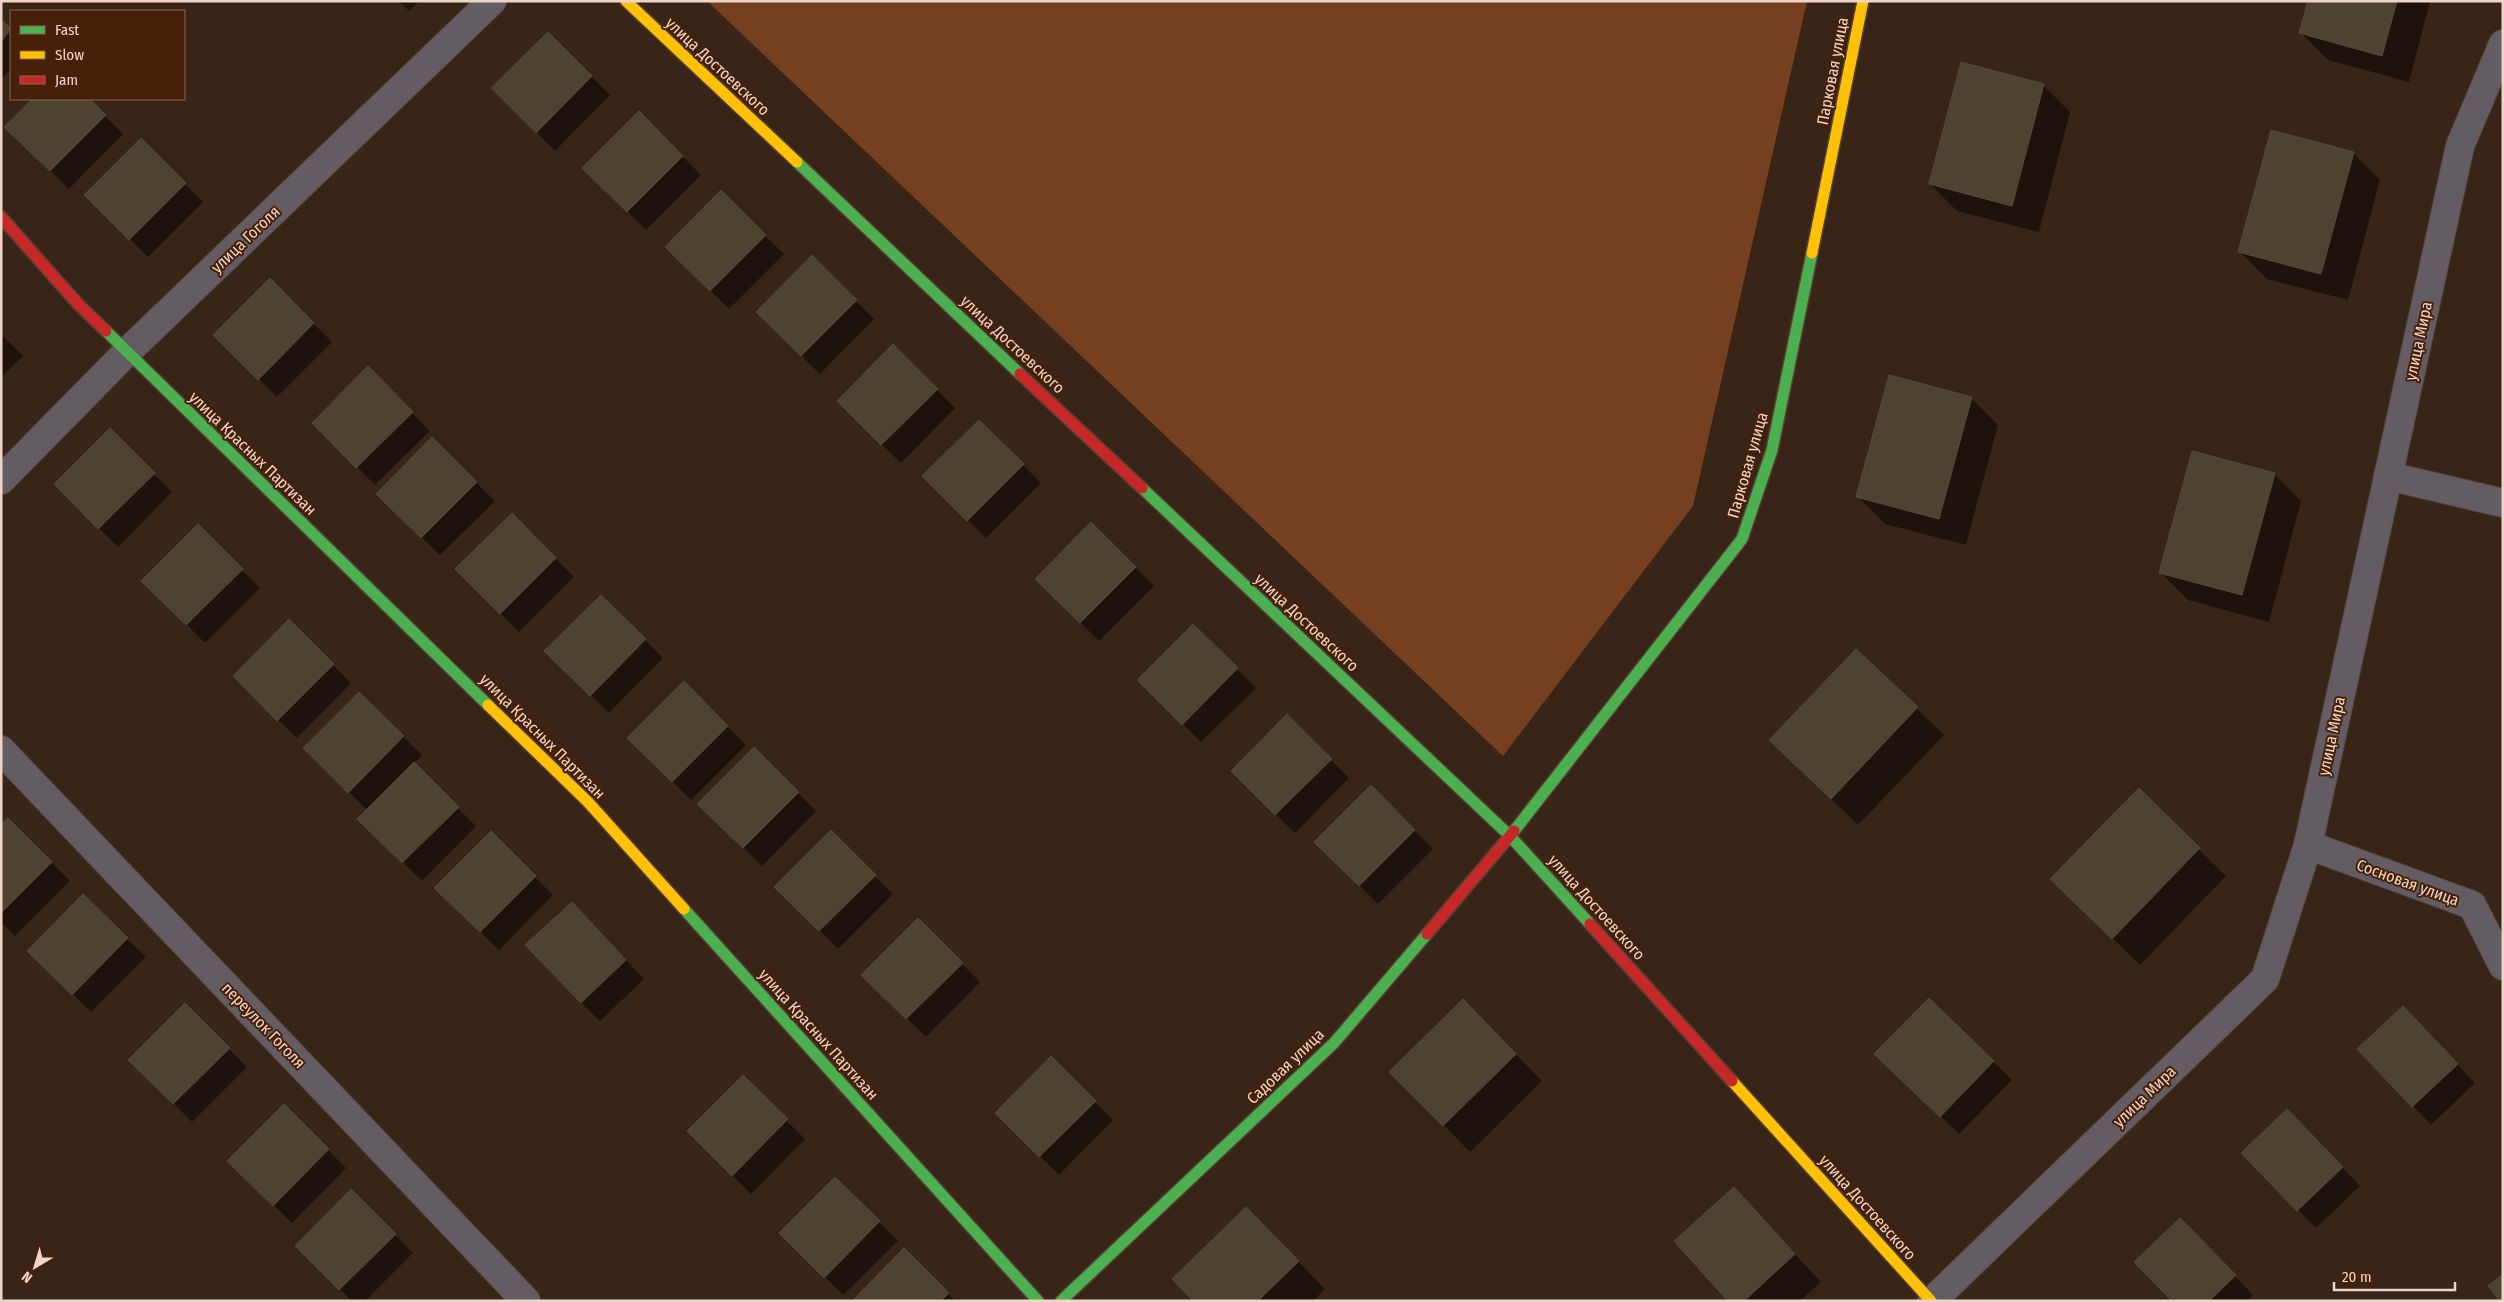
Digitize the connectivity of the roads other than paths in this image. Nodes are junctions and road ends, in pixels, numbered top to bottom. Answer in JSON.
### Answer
{"nodes":[{"id":1,"x":492,"y":1,"type":"edge"},
{"id":2,"x":626,"y":1,"type":"edge"},
{"id":3,"x":1863,"y":1,"type":"edge"},
{"id":4,"x":2503,"y":44,"type":"edge"},
{"id":5,"x":1,"y":217,"type":"edge"},
{"id":6,"x":127,"y":352,"type":"junction"},
{"id":7,"x":2388,"y":476,"type":"junction"},
{"id":8,"x":1,"y":480,"type":"edge"},
{"id":9,"x":2503,"y":503,"type":"edge"},
{"id":10,"x":1,"y":750,"type":"edge"},
{"id":11,"x":1510,"y":836,"type":"junction"},
{"id":12,"x":2308,"y":845,"type":"junction"},
{"id":13,"x":2503,"y":966,"type":"edge"},
{"id":14,"x":526,"y":1301,"type":"edge"},
{"id":15,"x":1038,"y":1301,"type":"edge"},
{"id":16,"x":1061,"y":1301,"type":"edge"},
{"id":17,"x":1932,"y":1301,"type":"edge"}],
"edges":[{"from":1,"to":6,"type":"street","name":"улица Гоголя"},
{"from":2,"to":11,"type":"street","name":"улица Достоевского"},
{"from":3,"to":11,"type":"street","name":"Парковая улица"},
{"from":4,"to":7,"type":"street","name":"улица Мира"},
{"from":5,"to":6,"type":"street","name":"улица Красных Партизан"},
{"from":6,"to":8,"type":"street","name":"улица Гоголя"},
{"from":6,"to":15,"type":"street","name":"улица Красных Партизан"},
{"from":7,"to":9,"type":"street"},
{"from":7,"to":12,"type":"street","name":"улица Мира"},
{"from":10,"to":14,"type":"street","name":"переулок Гоголя"},
{"from":11,"to":16,"type":"street","name":"Садовая улица"},
{"from":11,"to":17,"type":"street","name":"улица Достоевского"},
{"from":12,"to":13,"type":"street","name":"Сосновая улица"},
{"from":12,"to":17,"type":"street","name":"улица Мира"}]}
